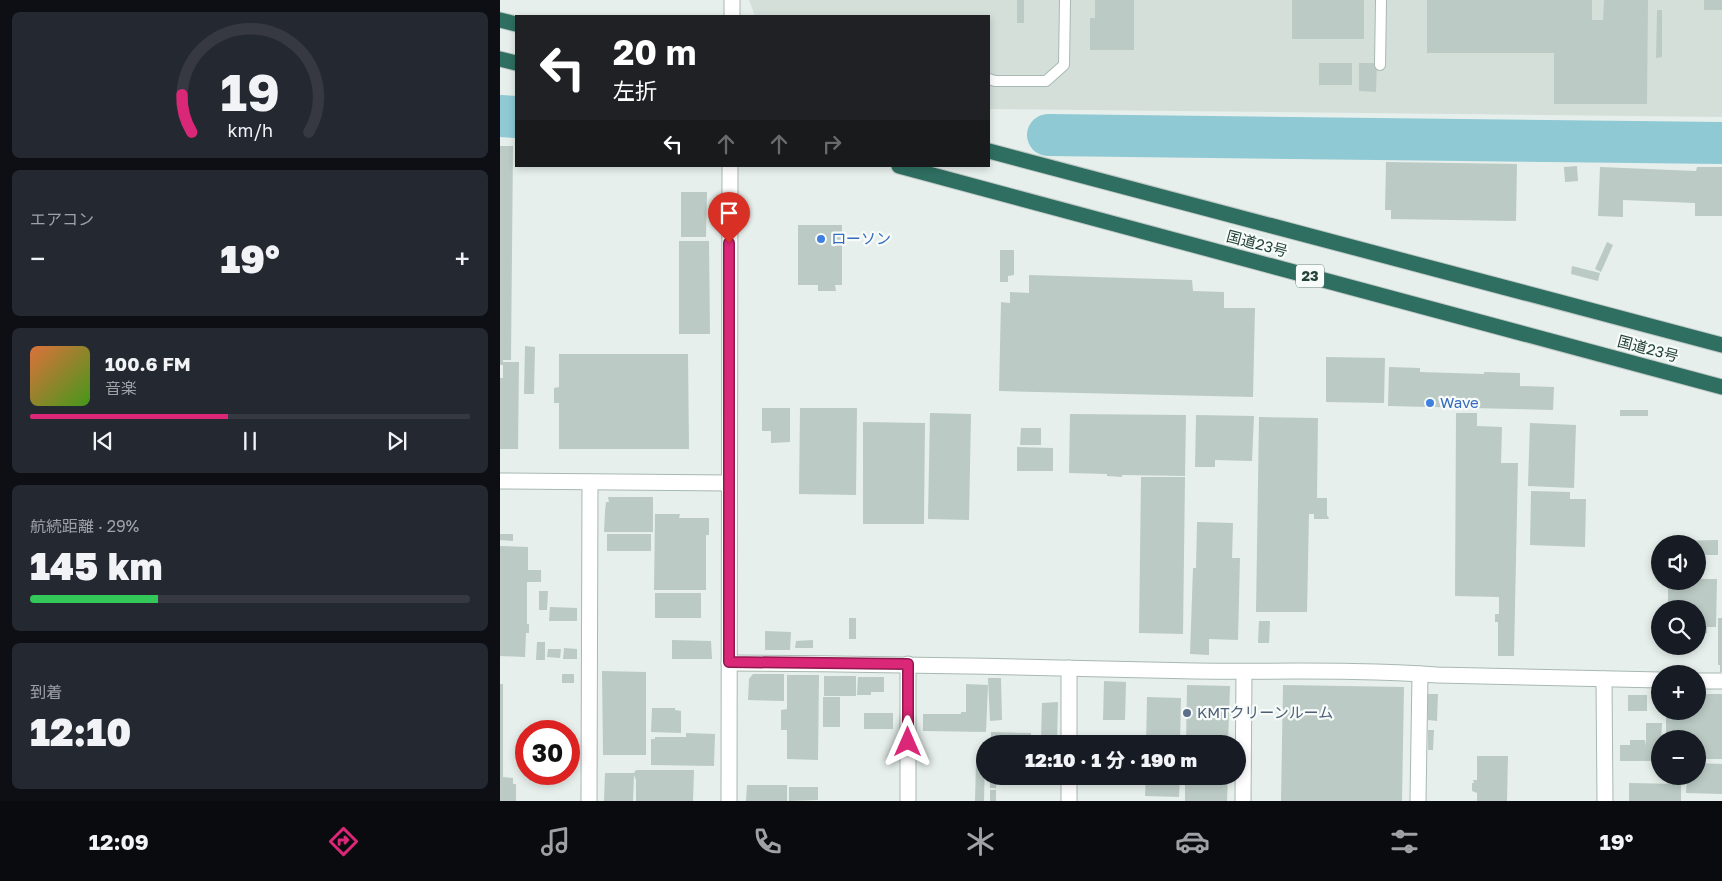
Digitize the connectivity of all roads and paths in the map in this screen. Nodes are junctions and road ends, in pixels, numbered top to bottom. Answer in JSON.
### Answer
{"nodes":[{"id":1,"x":732,"y":0,"type":"edge"},
{"id":2,"x":1065,"y":0,"type":"edge"},
{"id":3,"x":1381,"y":0,"type":"edge"},
{"id":4,"x":732,"y":15,"type":"edge"},
{"id":5,"x":500,"y":20,"type":"edge"},
{"id":6,"x":515,"y":24,"type":"edge"},
{"id":7,"x":500,"y":59,"type":"edge"},
{"id":8,"x":515,"y":63,"type":"edge"},
{"id":9,"x":1380,"y":65,"type":"dead end"},
{"id":10,"x":990,"y":79,"type":"edge"},
{"id":11,"x":990,"y":150,"type":"edge"},
{"id":12,"x":730,"y":167,"type":"edge"},
{"id":13,"x":903,"y":167,"type":"edge"},
{"id":14,"x":1722,"y":345,"type":"edge"},
{"id":15,"x":1722,"y":386,"type":"edge"},
{"id":16,"x":500,"y":481,"type":"edge"},
{"id":17,"x":590,"y":482,"type":"junction"},
{"id":18,"x":728,"y":483,"type":"junction"},
{"id":19,"x":729,"y":662,"type":"junction"},
{"id":20,"x":908,"y":664,"type":"junction"},
{"id":21,"x":1069,"y":668,"type":"junction"},
{"id":22,"x":1244,"y":672,"type":"junction"},
{"id":23,"x":1420,"y":674,"type":"junction"},
{"id":24,"x":1604,"y":679,"type":"junction"},
{"id":25,"x":1651,"y":680,"type":"edge"},
{"id":26,"x":1706,"y":681,"type":"edge"},
{"id":27,"x":1722,"y":681,"type":"edge"},
{"id":28,"x":1069,"y":735,"type":"edge"},
{"id":29,"x":1069,"y":785,"type":"edge"},
{"id":30,"x":589,"y":801,"type":"edge"},
{"id":31,"x":729,"y":801,"type":"edge"},
{"id":32,"x":908,"y":801,"type":"edge"},
{"id":33,"x":1069,"y":801,"type":"edge"},
{"id":34,"x":1243,"y":801,"type":"edge"},
{"id":35,"x":1418,"y":801,"type":"edge"},
{"id":36,"x":1605,"y":801,"type":"edge"}],
"edges":[{"from":1,"to":4,"type":"street"},
{"from":2,"to":10,"type":"lane"},
{"from":3,"to":9,"type":"lane"},
{"from":5,"to":6,"type":"highway"},
{"from":7,"to":8,"type":"highway"},
{"from":11,"to":14,"type":"highway","name":"国道23号"},
{"from":12,"to":18,"type":"street"},
{"from":13,"to":15,"type":"highway","name":"国道23号","number":"23"},
{"from":16,"to":17,"type":"street"},
{"from":17,"to":18,"type":"street"},
{"from":17,"to":30,"type":"street"},
{"from":18,"to":19,"type":"street"},
{"from":19,"to":20,"type":"street"},
{"from":19,"to":31,"type":"street"},
{"from":20,"to":21,"type":"street"},
{"from":20,"to":32,"type":"street"},
{"from":21,"to":22,"type":"street"},
{"from":21,"to":28,"type":"street"},
{"from":22,"to":23,"type":"street"},
{"from":22,"to":34,"type":"street"},
{"from":23,"to":24,"type":"street"},
{"from":23,"to":35,"type":"street"},
{"from":24,"to":25,"type":"street"},
{"from":24,"to":36,"type":"street"},
{"from":26,"to":27,"type":"street"},
{"from":29,"to":33,"type":"street"}]}
